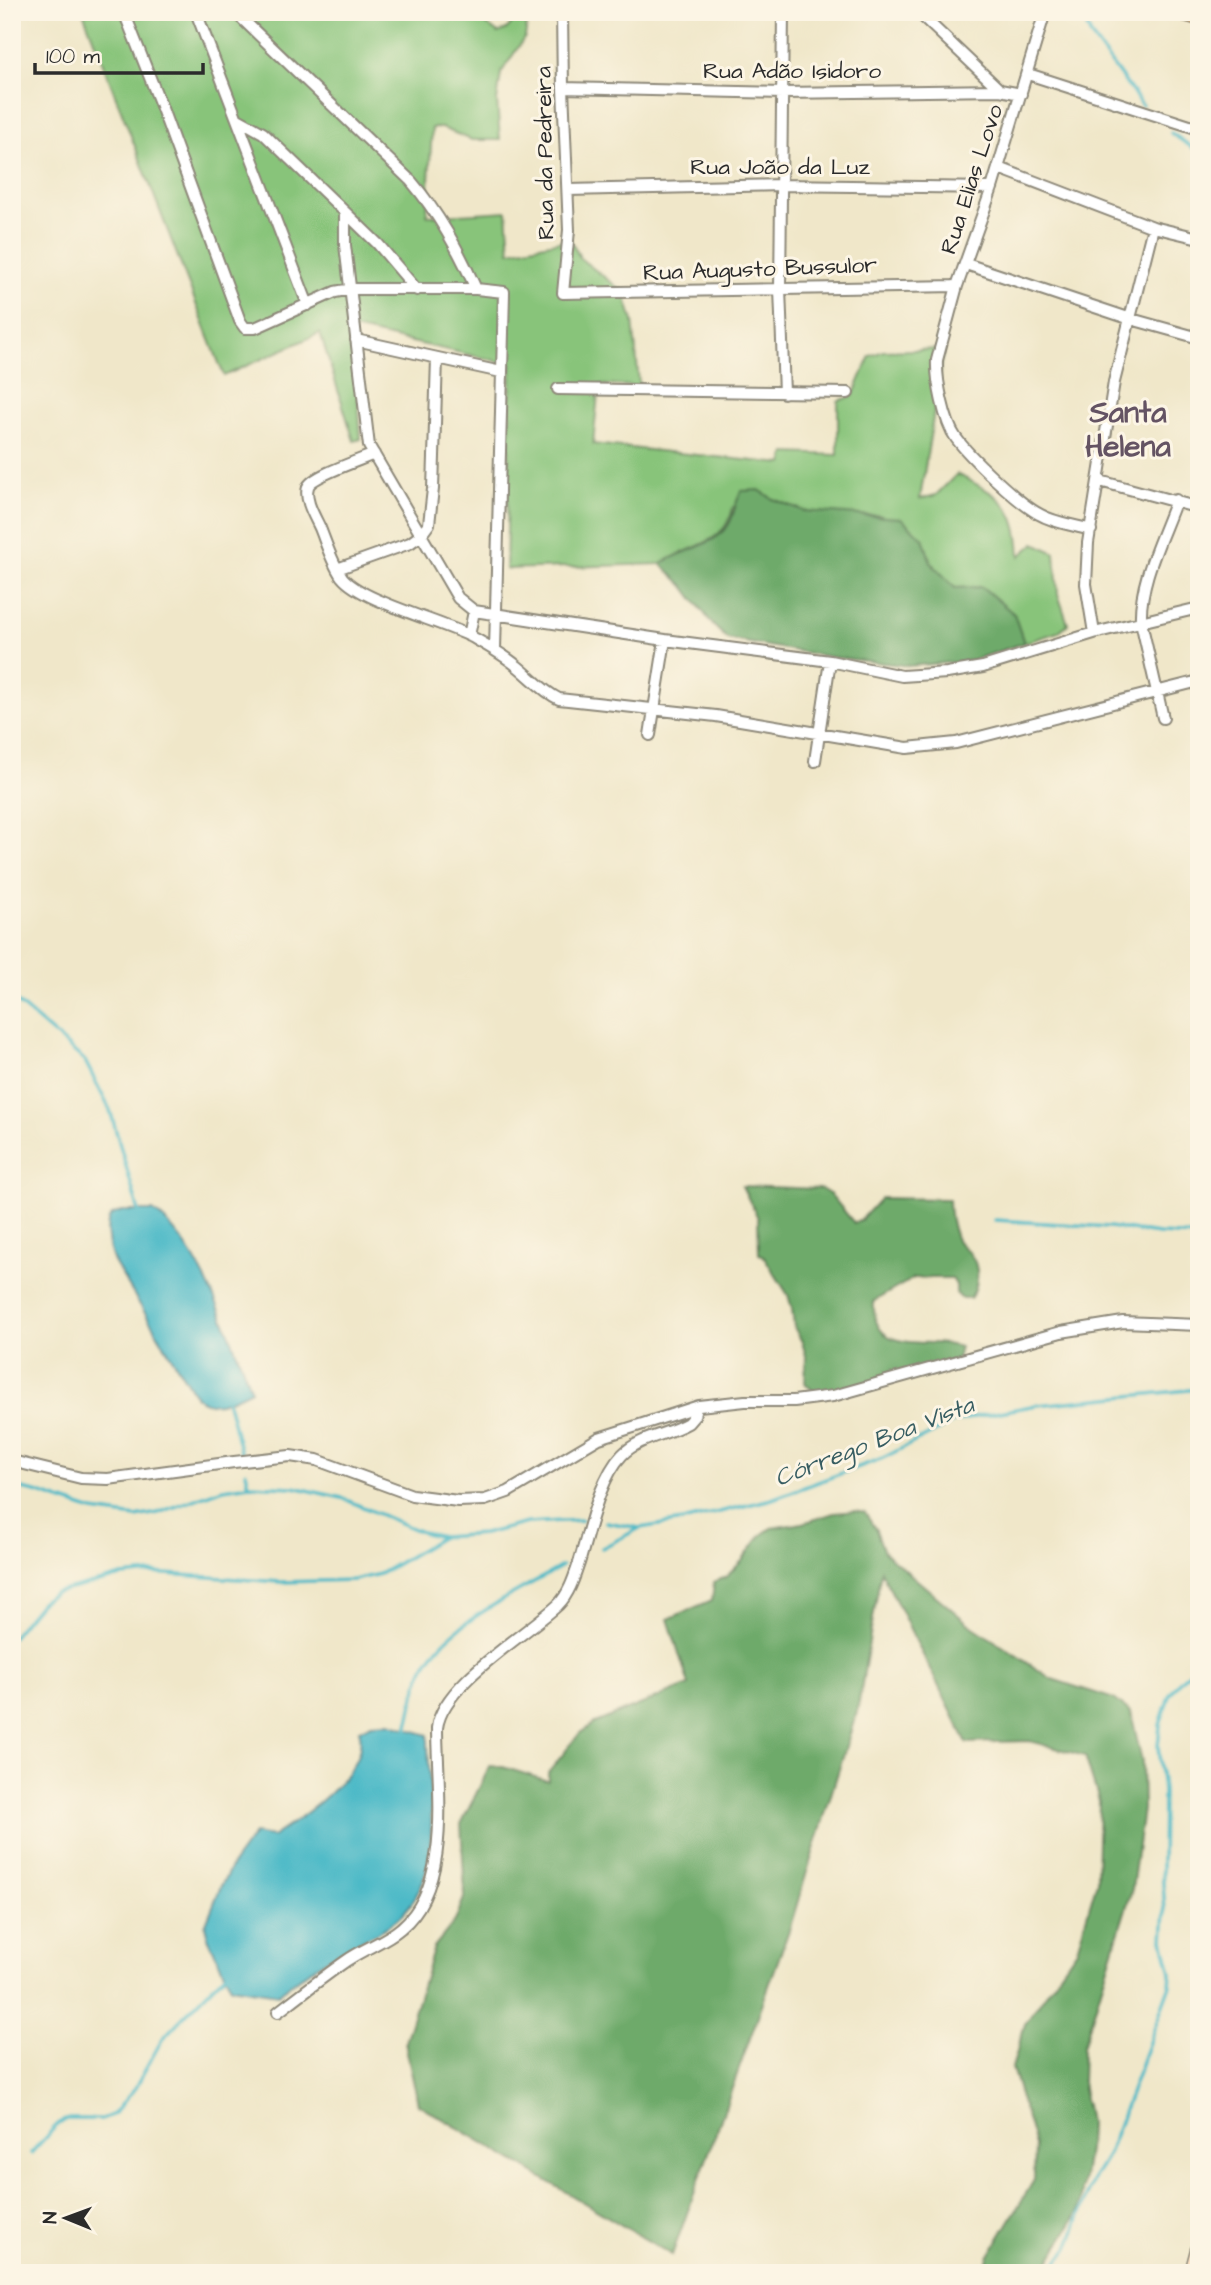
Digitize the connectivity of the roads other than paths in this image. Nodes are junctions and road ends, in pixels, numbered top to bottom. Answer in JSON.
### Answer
{"nodes":[{"id":1,"x":124,"y":12,"type":"edge"},
{"id":2,"x":196,"y":12,"type":"edge"},
{"id":3,"x":235,"y":12,"type":"edge"},
{"id":4,"x":562,"y":12,"type":"edge"},
{"id":5,"x":783,"y":12,"type":"edge"},
{"id":6,"x":918,"y":12,"type":"edge"},
{"id":7,"x":1045,"y":12,"type":"edge"},
{"id":8,"x":1185,"y":12,"type":"edge"},
{"id":9,"x":1199,"y":16,"type":"edge"},
{"id":10,"x":1028,"y":74,"type":"junction"},
{"id":11,"x":563,"y":88,"type":"junction"},
{"id":12,"x":1000,"y":90,"type":"junction"},
{"id":13,"x":782,"y":93,"type":"junction"},
{"id":14,"x":1021,"y":94,"type":"junction"},
{"id":15,"x":238,"y":119,"type":"junction"},
{"id":16,"x":1199,"y":129,"type":"edge"},
{"id":17,"x":999,"y":168,"type":"junction"},
{"id":18,"x":781,"y":185,"type":"junction"},
{"id":19,"x":992,"y":188,"type":"junction"},
{"id":20,"x":568,"y":190,"type":"junction"},
{"id":21,"x":345,"y":212,"type":"junction"},
{"id":22,"x":1153,"y":226,"type":"junction"},
{"id":23,"x":1199,"y":237,"type":"edge"},
{"id":24,"x":966,"y":264,"type":"junction"},
{"id":25,"x":957,"y":286,"type":"junction"},
{"id":26,"x":351,"y":289,"type":"junction"},
{"id":27,"x":476,"y":289,"type":"junction"},
{"id":28,"x":780,"y":289,"type":"junction"},
{"id":29,"x":417,"y":290,"type":"junction"},
{"id":30,"x":563,"y":293,"type":"joint"},
{"id":31,"x":308,"y":304,"type":"junction"},
{"id":32,"x":1131,"y":319,"type":"junction"},
{"id":33,"x":1199,"y":338,"type":"edge"},
{"id":34,"x":356,"y":340,"type":"junction"},
{"id":35,"x":437,"y":358,"type":"junction"},
{"id":36,"x":500,"y":372,"type":"junction"},
{"id":37,"x":558,"y":389,"type":"dead end"},
{"id":38,"x":784,"y":393,"type":"junction"},
{"id":39,"x":848,"y":393,"type":"dead end"},
{"id":40,"x":374,"y":454,"type":"junction"},
{"id":41,"x":1100,"y":481,"type":"junction"},
{"id":42,"x":1176,"y":500,"type":"junction"},
{"id":43,"x":1199,"y":508,"type":"edge"},
{"id":44,"x":1091,"y":530,"type":"junction"},
{"id":45,"x":421,"y":535,"type":"junction"},
{"id":46,"x":337,"y":569,"type":"junction"},
{"id":47,"x":1199,"y":608,"type":"edge"},
{"id":48,"x":474,"y":611,"type":"junction"},
{"id":49,"x":496,"y":615,"type":"junction"},
{"id":50,"x":1141,"y":622,"type":"junction"},
{"id":51,"x":1094,"y":633,"type":"junction"},
{"id":52,"x":470,"y":636,"type":"junction"},
{"id":53,"x":666,"y":640,"type":"junction"},
{"id":54,"x":495,"y":650,"type":"junction"},
{"id":55,"x":830,"y":661,"type":"junction"},
{"id":56,"x":1199,"y":681,"type":"edge"},
{"id":57,"x":1157,"y":691,"type":"junction"},
{"id":58,"x":653,"y":708,"type":"junction"},
{"id":59,"x":1163,"y":718,"type":"dead end"},
{"id":60,"x":819,"y":733,"type":"junction"},
{"id":61,"x":650,"y":735,"type":"dead end"},
{"id":62,"x":815,"y":761,"type":"dead end"},
{"id":63,"x":1199,"y":1325,"type":"edge"},
{"id":64,"x":696,"y":1408,"type":"junction"},
{"id":65,"x":12,"y":1461,"type":"edge"},
{"id":66,"x":278,"y":2012,"type":"dead end"},
{"id":67,"x":1199,"y":2250,"type":"edge"},
{"id":68,"x":1193,"y":2273,"type":"edge"}],
"edges":[{"from":1,"to":31,"type":"street"},
{"from":2,"to":15,"type":"street"},
{"from":3,"to":27,"type":"street"},
{"from":4,"to":11,"type":"street","name":"Rua da Pedreira"},
{"from":5,"to":13,"type":"street"},
{"from":6,"to":12,"type":"street"},
{"from":7,"to":10,"type":"street","name":"Rua Elias Lovo"},
{"from":8,"to":9,"type":"main road"},
{"from":10,"to":14,"type":"street","name":"Rua Elias Lovo"},
{"from":10,"to":16,"type":"street"},
{"from":11,"to":13,"type":"street","name":"Rua Adão Isidoro"},
{"from":11,"to":20,"type":"street","name":"Rua da Pedreira"},
{"from":12,"to":13,"type":"street","name":"Rua Adão Isidoro"},
{"from":12,"to":14,"type":"street","name":"Rua Adão Isidoro"},
{"from":13,"to":18,"type":"street"},
{"from":14,"to":17,"type":"street","name":"Rua Elias Lovo"},
{"from":15,"to":21,"type":"street"},
{"from":15,"to":31,"type":"street"},
{"from":17,"to":19,"type":"street","name":"Rua Elias Lovo"},
{"from":17,"to":22,"type":"street"},
{"from":18,"to":19,"type":"street","name":"Rua João da Luz"},
{"from":18,"to":20,"type":"street","name":"Rua João da Luz"},
{"from":18,"to":28,"type":"street"},
{"from":19,"to":24,"type":"street","name":"Rua Elias Lovo"},
{"from":20,"to":30,"type":"street","name":"Rua da Pedreira"},
{"from":21,"to":26,"type":"street"},
{"from":21,"to":29,"type":"street"},
{"from":22,"to":23,"type":"street"},
{"from":22,"to":32,"type":"street"},
{"from":24,"to":25,"type":"street","name":"Rua Elias Lovo"},
{"from":24,"to":32,"type":"street"},
{"from":25,"to":28,"type":"street","name":"Rua Augusto Bussulor"},
{"from":25,"to":44,"type":"street","name":"Rua Elias Lovo"},
{"from":26,"to":29,"type":"street"},
{"from":26,"to":31,"type":"street"},
{"from":26,"to":34,"type":"street"},
{"from":27,"to":29,"type":"street"},
{"from":27,"to":36,"type":"street"},
{"from":28,"to":30,"type":"street","name":"Rua Augusto Bussulor"},
{"from":28,"to":38,"type":"street"},
{"from":32,"to":33,"type":"street"},
{"from":32,"to":41,"type":"street"},
{"from":34,"to":35,"type":"street"},
{"from":34,"to":40,"type":"street"},
{"from":35,"to":36,"type":"street"},
{"from":35,"to":45,"type":"street"},
{"from":36,"to":49,"type":"street"},
{"from":37,"to":38,"type":"street"},
{"from":38,"to":39,"type":"street"},
{"from":40,"to":45,"type":"street"},
{"from":40,"to":46,"type":"street"},
{"from":41,"to":42,"type":"street"},
{"from":41,"to":44,"type":"street"},
{"from":42,"to":43,"type":"street"},
{"from":42,"to":50,"type":"street"},
{"from":44,"to":51,"type":"street"},
{"from":45,"to":46,"type":"street"},
{"from":45,"to":48,"type":"street"},
{"from":46,"to":52,"type":"street"},
{"from":47,"to":50,"type":"street"},
{"from":48,"to":49,"type":"street"},
{"from":48,"to":52,"type":"street"},
{"from":49,"to":53,"type":"street"},
{"from":49,"to":54,"type":"street"},
{"from":50,"to":51,"type":"street"},
{"from":50,"to":57,"type":"street"},
{"from":51,"to":55,"type":"street"},
{"from":52,"to":54,"type":"street"},
{"from":53,"to":55,"type":"street"},
{"from":53,"to":58,"type":"street"},
{"from":54,"to":58,"type":"street"},
{"from":55,"to":60,"type":"street"},
{"from":56,"to":57,"type":"street"},
{"from":57,"to":59,"type":"street"},
{"from":57,"to":60,"type":"street"},
{"from":58,"to":60,"type":"street"},
{"from":58,"to":61,"type":"street"},
{"from":60,"to":62,"type":"street"},
{"from":63,"to":64,"type":"street"},
{"from":64,"to":65,"type":"street"},
{"from":64,"to":66,"type":"street"},
{"from":67,"to":68,"type":"street"}]}
